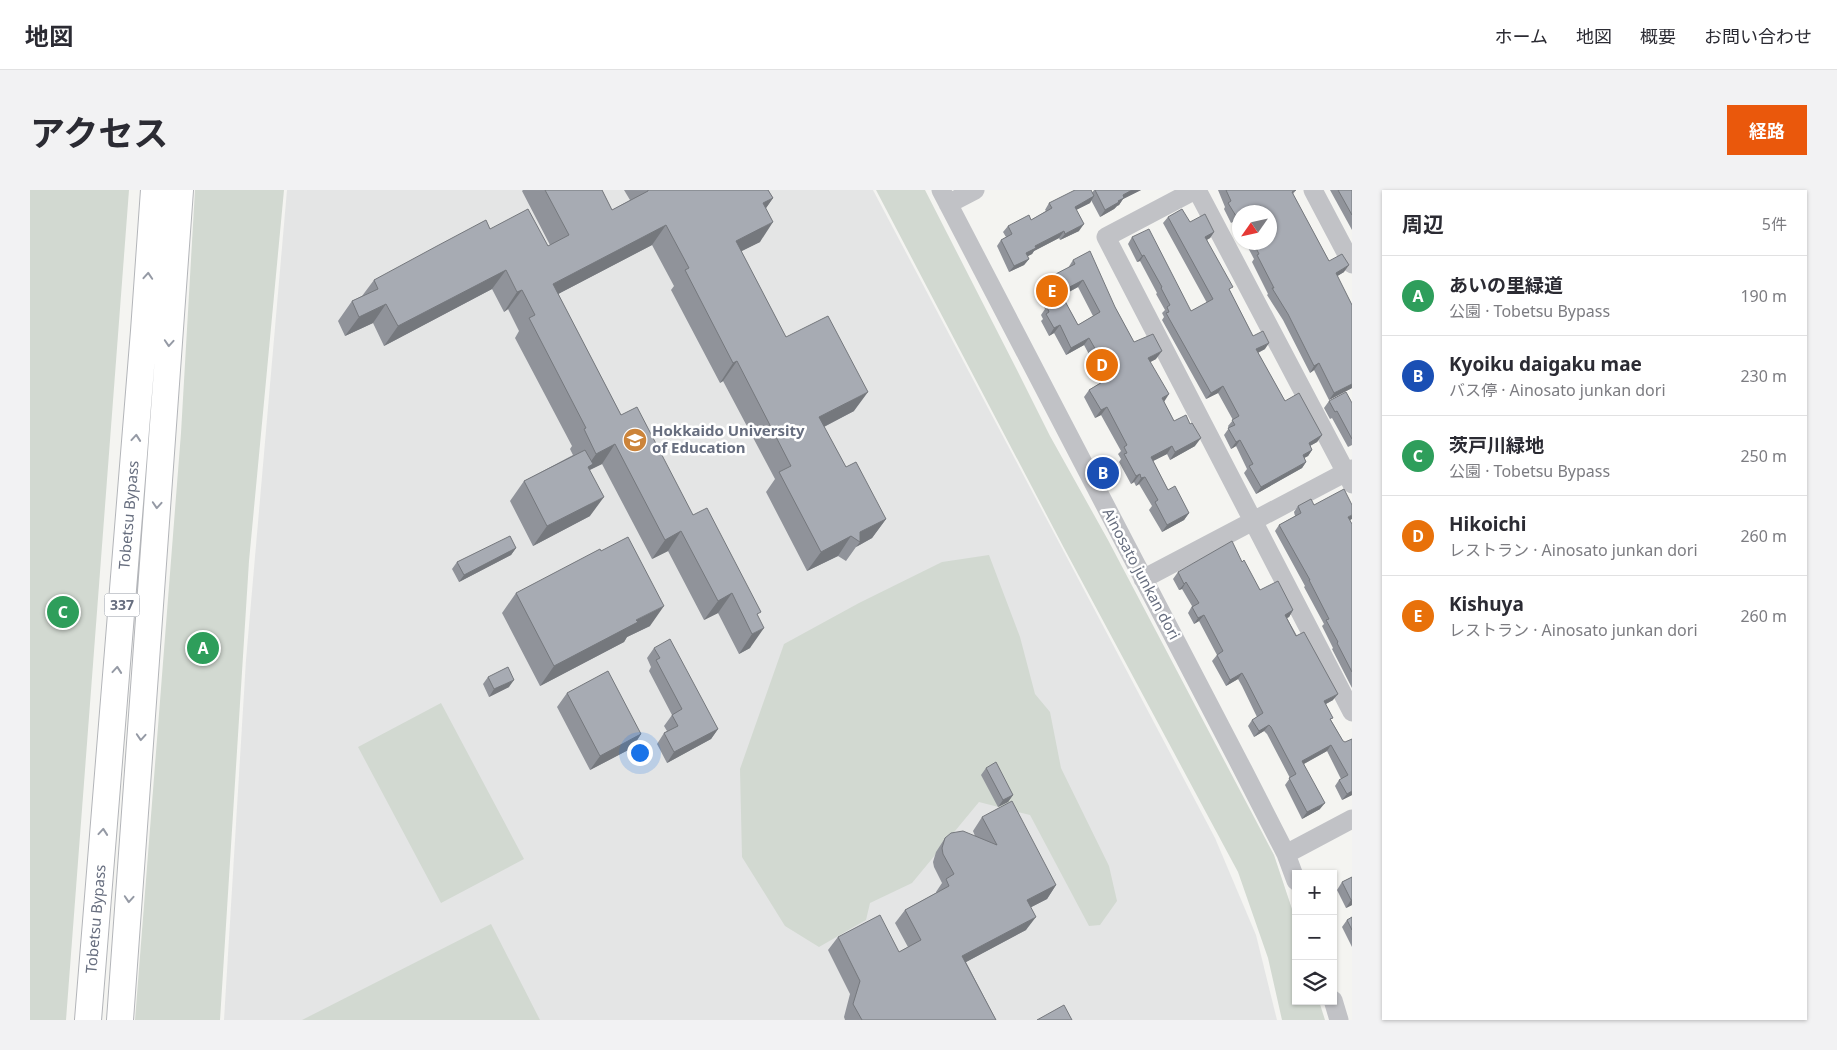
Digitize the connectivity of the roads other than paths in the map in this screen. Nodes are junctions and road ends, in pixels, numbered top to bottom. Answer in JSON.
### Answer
{"nodes":[{"id":1,"x":154,"y":190,"type":"edge"},
{"id":2,"x":180,"y":190,"type":"edge"},
{"id":3,"x":975,"y":190,"type":"edge"},
{"id":4,"x":1196,"y":190,"type":"edge"},
{"id":5,"x":1313,"y":190,"type":"edge"},
{"id":6,"x":944,"y":197,"type":"edge"},
{"id":7,"x":1352,"y":264,"type":"edge"},
{"id":8,"x":1350,"y":475,"type":"edge"},
{"id":9,"x":1253,"y":521,"type":"junction"},
{"id":10,"x":1143,"y":579,"type":"junction"},
{"id":11,"x":1352,"y":712,"type":"edge"},
{"id":12,"x":1352,"y":819,"type":"edge"},
{"id":13,"x":1286,"y":854,"type":"junction"},
{"id":14,"x":1292,"y":870,"type":"edge"},
{"id":15,"x":1334,"y":1005,"type":"edge"},
{"id":16,"x":88,"y":1020,"type":"edge"},
{"id":17,"x":120,"y":1020,"type":"edge"},
{"id":18,"x":1339,"y":1020,"type":"edge"}],
"edges":[{"from":16,"to":1,"type":"highway","name":"Tobetsu Bypass","number":"337","one_way":true},
{"from":2,"to":17,"type":"highway","name":"Tobetsu Bypass","number":"337","one_way":true},
{"from":3,"to":6,"type":"street"},
{"from":4,"to":8,"type":"street"},
{"from":4,"to":9,"type":"street"},
{"from":5,"to":7,"type":"street"},
{"from":6,"to":10,"type":"street","name":"Ainosato junkan dori"},
{"from":8,"to":9,"type":"street"},
{"from":9,"to":10,"type":"street"},
{"from":9,"to":11,"type":"street"},
{"from":10,"to":13,"type":"street","name":"Ainosato junkan dori"},
{"from":12,"to":13,"type":"street"},
{"from":13,"to":14,"type":"street","name":"Ainosato junkan dori"},
{"from":15,"to":18,"type":"street"}]}
